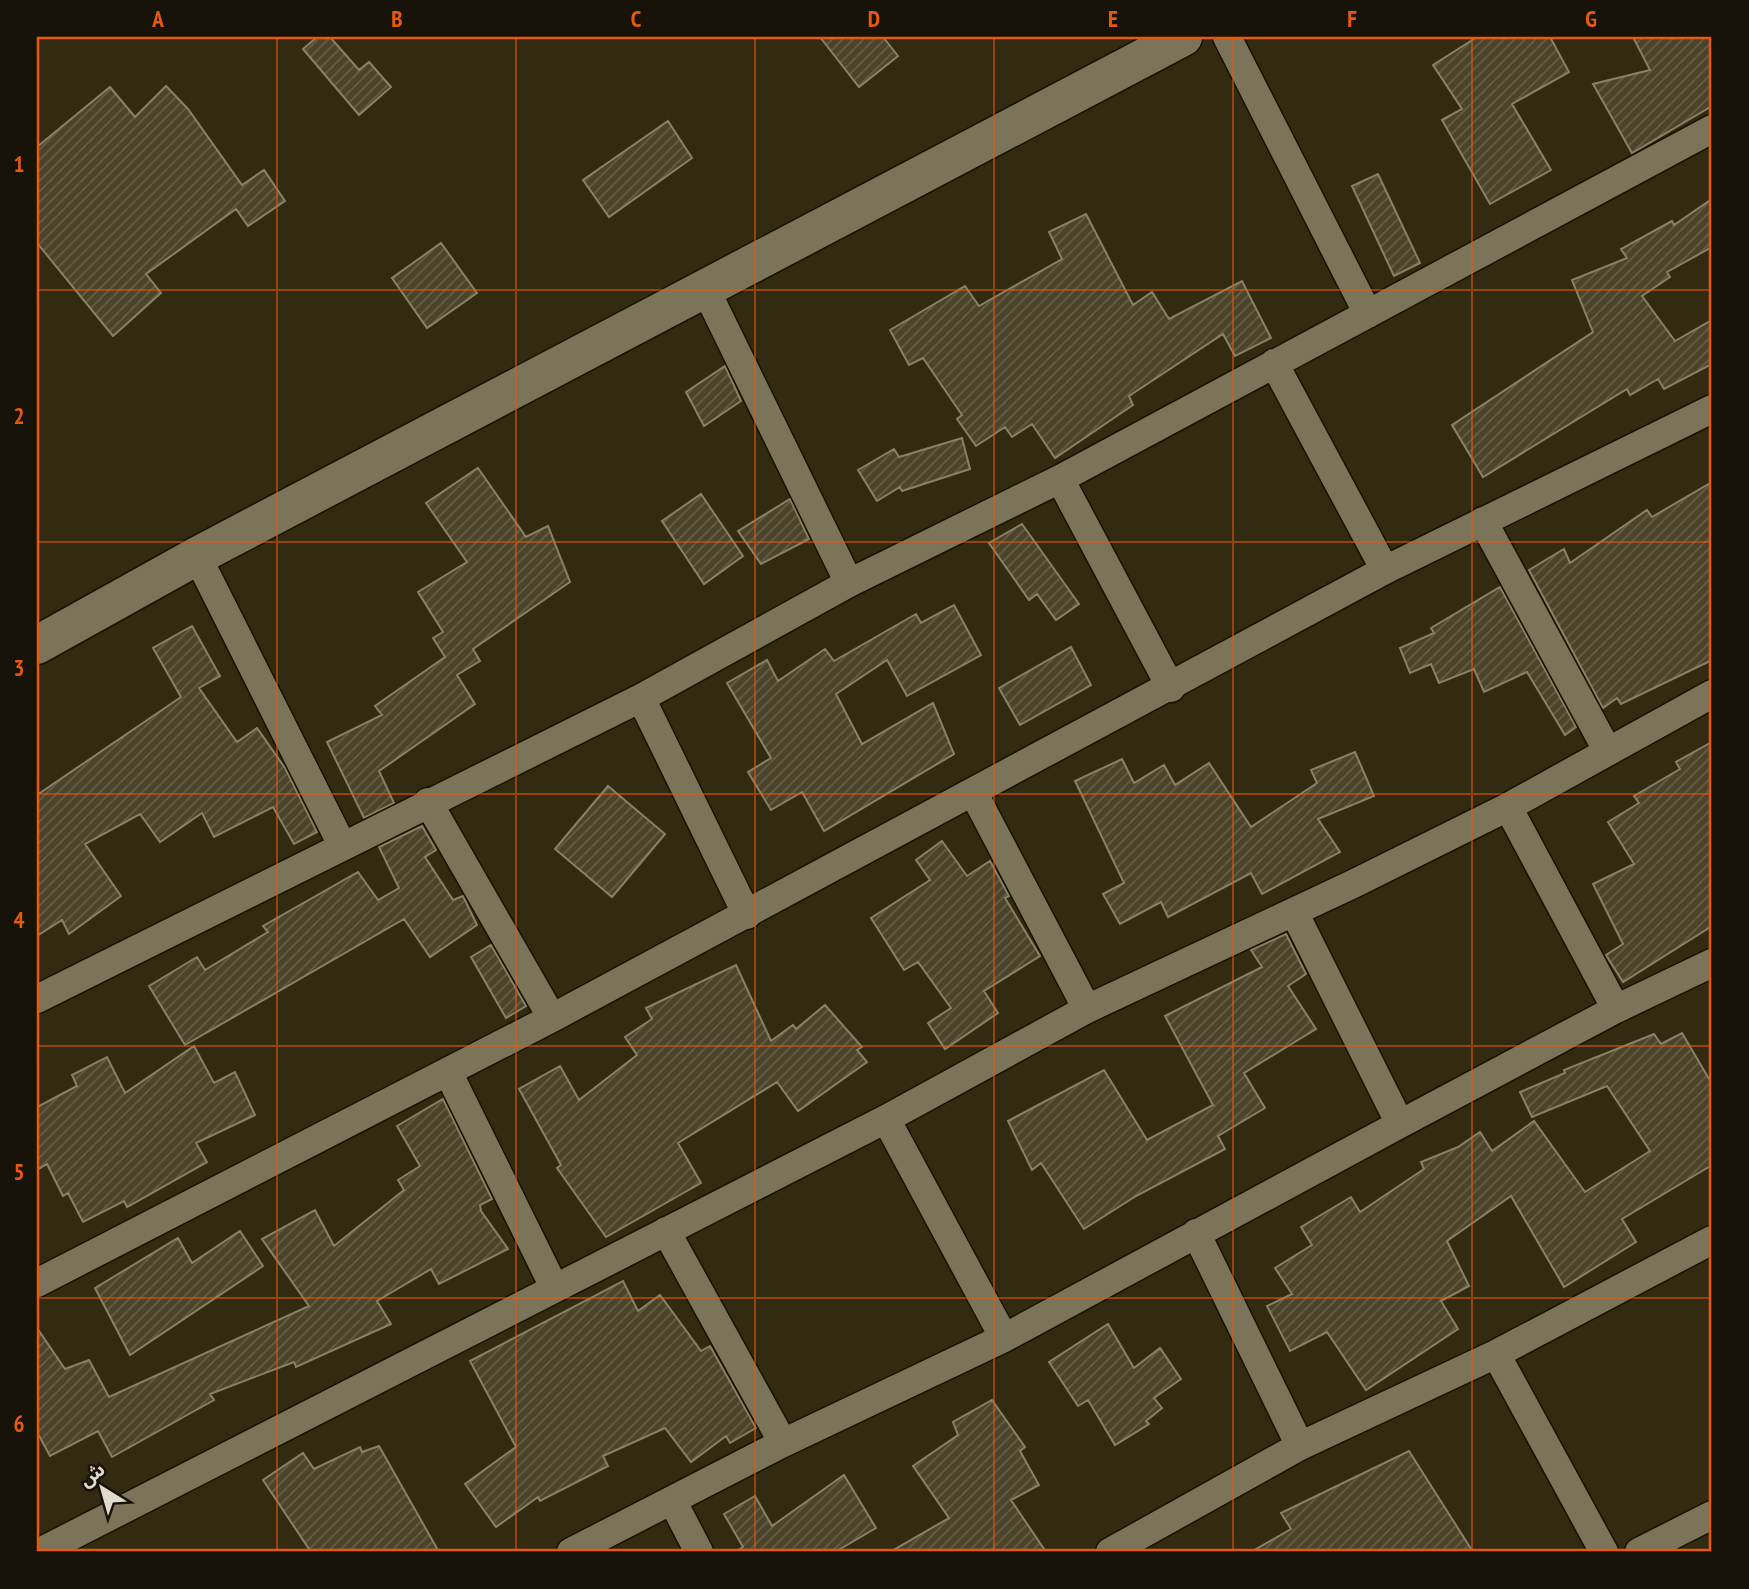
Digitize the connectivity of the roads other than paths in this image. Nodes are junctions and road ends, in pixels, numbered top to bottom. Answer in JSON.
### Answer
{"nodes":[{"id":1,"x":1183,"y":37,"type":"edge"},
{"id":2,"x":1227,"y":37,"type":"edge"},
{"id":3,"x":1712,"y":129,"type":"edge"},
{"id":4,"x":705,"y":288,"type":"junction"},
{"id":5,"x":1367,"y":314,"type":"junction"},
{"id":6,"x":1274,"y":363,"type":"junction"},
{"id":7,"x":1712,"y":409,"type":"edge"},
{"id":8,"x":1060,"y":479,"type":"junction"},
{"id":9,"x":1483,"y":521,"type":"junction"},
{"id":10,"x":197,"y":555,"type":"junction"},
{"id":11,"x":1384,"y":570,"type":"junction"},
{"id":12,"x":849,"y":583,"type":"junction"},
{"id":13,"x":37,"y":645,"type":"edge"},
{"id":14,"x":1171,"y":688,"type":"junction"},
{"id":15,"x":1712,"y":694,"type":"edge"},
{"id":16,"x":640,"y":698,"type":"junction"},
{"id":17,"x":1607,"y":750,"type":"junction"},
{"id":18,"x":973,"y":792,"type":"junction"},
{"id":19,"x":428,"y":802,"type":"junction"},
{"id":20,"x":1508,"y":807,"type":"junction"},
{"id":21,"x":342,"y":845,"type":"junction"},
{"id":22,"x":1294,"y":912,"type":"junction"},
{"id":23,"x":747,"y":915,"type":"junction"},
{"id":24,"x":1712,"y":964,"type":"edge"},
{"id":25,"x":37,"y":999,"type":"edge"},
{"id":26,"x":1087,"y":1009,"type":"junction"},
{"id":27,"x":1616,"y":1009,"type":"junction"},
{"id":28,"x":552,"y":1018,"type":"junction"},
{"id":29,"x":448,"y":1072,"type":"junction"},
{"id":30,"x":886,"y":1119,"type":"junction"},
{"id":31,"x":1400,"y":1124,"type":"junction"},
{"id":32,"x":666,"y":1231,"type":"junction"},
{"id":33,"x":1196,"y":1233,"type":"junction"},
{"id":34,"x":1712,"y":1240,"type":"edge"},
{"id":35,"x":37,"y":1283,"type":"edge"},
{"id":36,"x":554,"y":1287,"type":"junction"},
{"id":37,"x":1004,"y":1338,"type":"junction"},
{"id":38,"x":1496,"y":1354,"type":"junction"},
{"id":39,"x":783,"y":1444,"type":"junction"},
{"id":40,"x":1300,"y":1446,"type":"junction"},
{"id":41,"x":672,"y":1500,"type":"junction"},
{"id":42,"x":1712,"y":1515,"type":"edge"},
{"id":43,"x":40,"y":1552,"type":"edge"},
{"id":44,"x":571,"y":1552,"type":"edge"},
{"id":45,"x":699,"y":1552,"type":"edge"},
{"id":46,"x":1110,"y":1552,"type":"edge"},
{"id":47,"x":1604,"y":1552,"type":"edge"},
{"id":48,"x":1639,"y":1552,"type":"edge"}],
"edges":[{"from":1,"to":4,"type":"street"},
{"from":2,"to":5,"type":"street"},
{"from":3,"to":5,"type":"street"},
{"from":4,"to":10,"type":"street"},
{"from":4,"to":12,"type":"street"},
{"from":5,"to":6,"type":"street"},
{"from":6,"to":8,"type":"street"},
{"from":6,"to":11,"type":"street"},
{"from":7,"to":9,"type":"street"},
{"from":8,"to":12,"type":"street"},
{"from":8,"to":14,"type":"street"},
{"from":9,"to":11,"type":"street"},
{"from":9,"to":17,"type":"street"},
{"from":10,"to":13,"type":"street"},
{"from":10,"to":21,"type":"street"},
{"from":11,"to":14,"type":"street"},
{"from":12,"to":16,"type":"street"},
{"from":14,"to":18,"type":"street"},
{"from":15,"to":17,"type":"street"},
{"from":16,"to":19,"type":"street"},
{"from":16,"to":23,"type":"street"},
{"from":17,"to":20,"type":"street"},
{"from":18,"to":23,"type":"street"},
{"from":18,"to":26,"type":"street"},
{"from":19,"to":21,"type":"street"},
{"from":19,"to":28,"type":"street"},
{"from":20,"to":22,"type":"street"},
{"from":20,"to":27,"type":"street"},
{"from":21,"to":25,"type":"street"},
{"from":22,"to":26,"type":"street"},
{"from":22,"to":31,"type":"street"},
{"from":23,"to":28,"type":"street"},
{"from":24,"to":27,"type":"street"},
{"from":26,"to":30,"type":"street"},
{"from":27,"to":31,"type":"street"},
{"from":28,"to":29,"type":"street"},
{"from":29,"to":35,"type":"street"},
{"from":29,"to":36,"type":"street"},
{"from":30,"to":32,"type":"street"},
{"from":30,"to":37,"type":"street"},
{"from":31,"to":33,"type":"street"},
{"from":32,"to":36,"type":"street"},
{"from":32,"to":39,"type":"street"},
{"from":33,"to":37,"type":"street"},
{"from":33,"to":40,"type":"street"},
{"from":34,"to":38,"type":"street"},
{"from":36,"to":43,"type":"street"},
{"from":37,"to":39,"type":"street"},
{"from":38,"to":40,"type":"street"},
{"from":38,"to":47,"type":"street"},
{"from":39,"to":41,"type":"street"},
{"from":40,"to":46,"type":"street"},
{"from":41,"to":44,"type":"street"},
{"from":41,"to":45,"type":"street"},
{"from":42,"to":48,"type":"street"}]}
